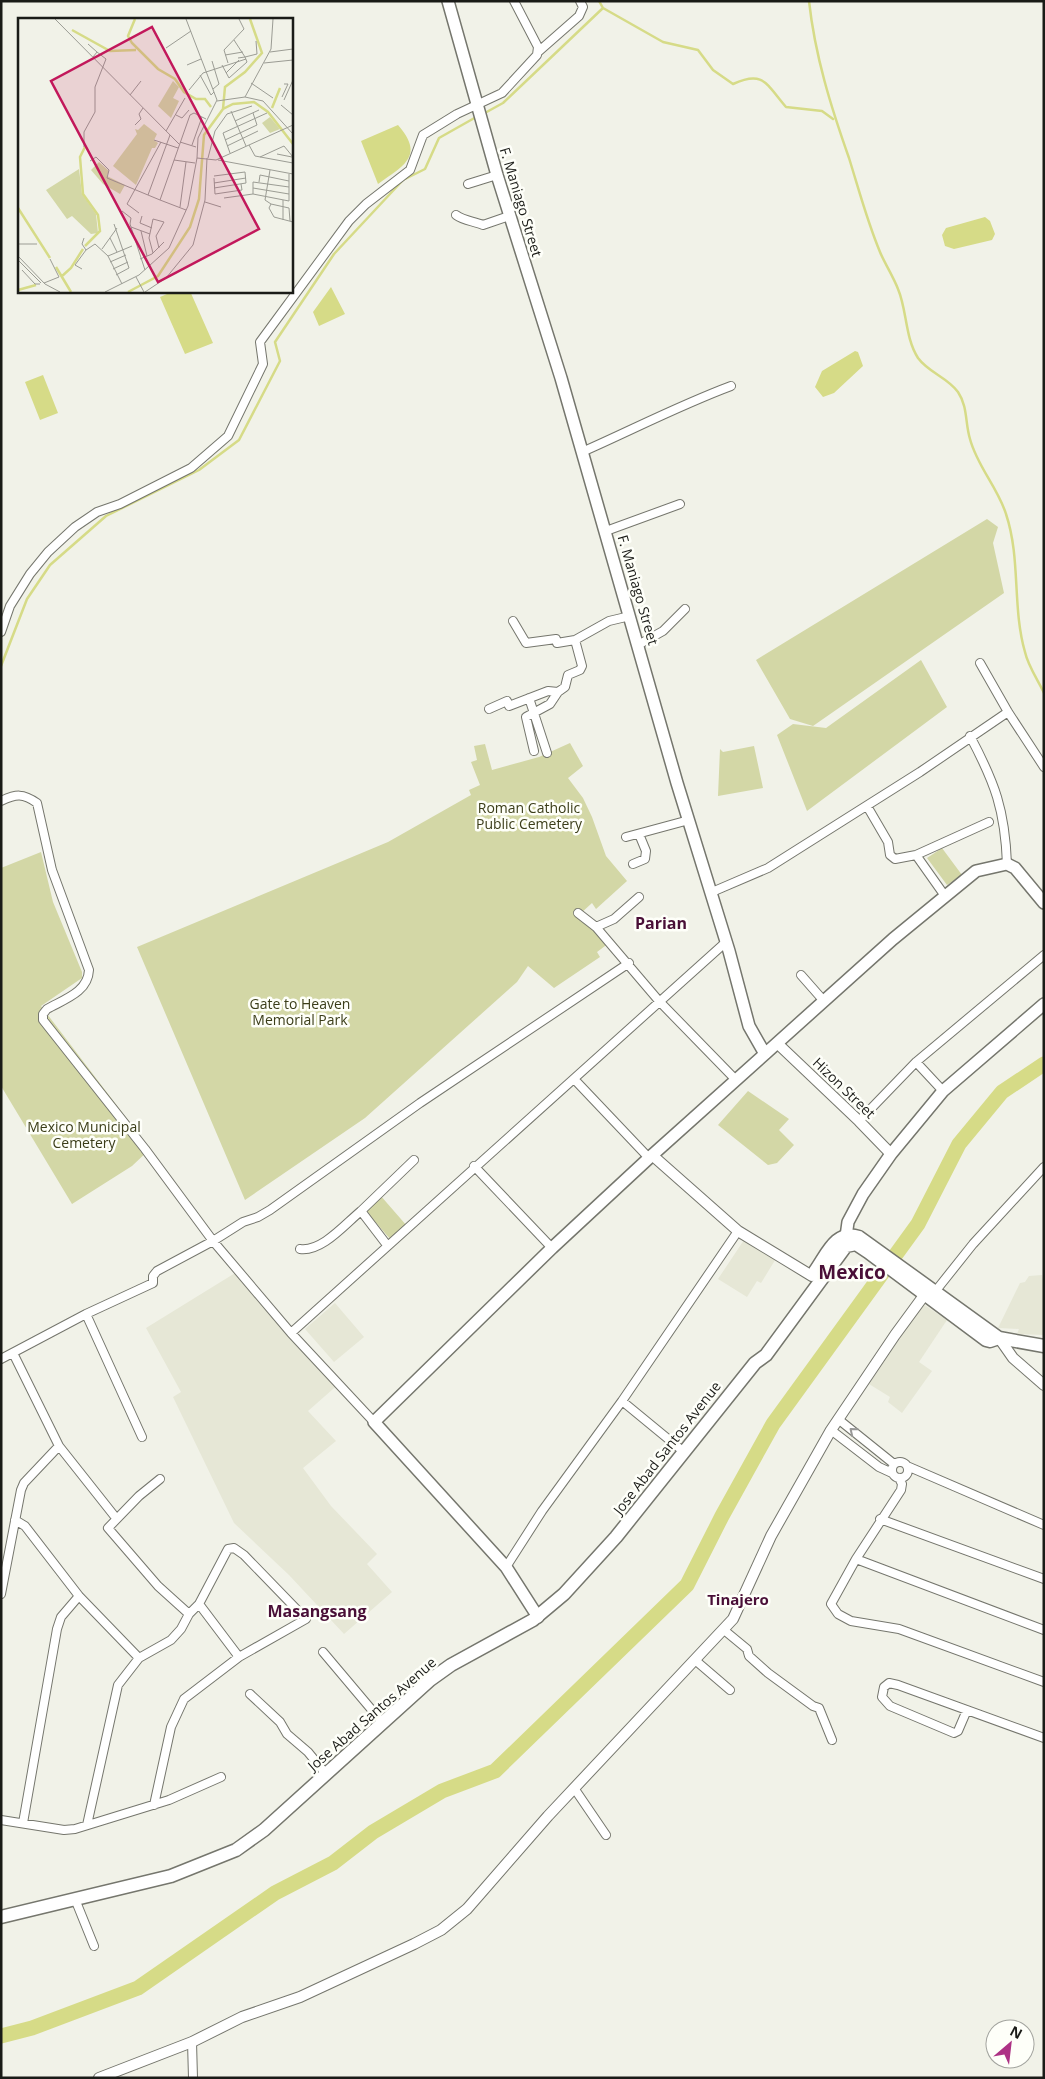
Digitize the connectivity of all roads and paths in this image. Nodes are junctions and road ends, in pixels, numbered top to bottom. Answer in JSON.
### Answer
{"nodes":[{"id":1,"x":448,"y":1,"type":"edge"},
{"id":2,"x":514,"y":1,"type":"edge"},
{"id":3,"x":580,"y":1,"type":"edge"},
{"id":4,"x":538,"y":52,"type":"junction"},
{"id":5,"x":478,"y":107,"type":"junction"},
{"id":6,"x":497,"y":176,"type":"junction"},
{"id":7,"x":468,"y":184,"type":"dead end"},
{"id":8,"x":456,"y":215,"type":"dead end"},
{"id":9,"x":509,"y":216,"type":"junction"},
{"id":10,"x":731,"y":386,"type":"dead end"},
{"id":11,"x":582,"y":452,"type":"junction"},
{"id":12,"x":680,"y":504,"type":"dead end"},
{"id":13,"x":606,"y":531,"type":"junction"},
{"id":14,"x":685,"y":609,"type":"dead end"},
{"id":15,"x":630,"y":616,"type":"junction"},
{"id":16,"x":513,"y":621,"type":"dead end"},
{"id":17,"x":1,"y":632,"type":"edge"},
{"id":18,"x":575,"y":640,"type":"junction"},
{"id":19,"x":638,"y":645,"type":"junction"},
{"id":20,"x":980,"y":662,"type":"dead end"},
{"id":21,"x":558,"y":692,"type":"junction"},
{"id":22,"x":529,"y":698,"type":"junction"},
{"id":23,"x":489,"y":709,"type":"dead end"},
{"id":24,"x":1008,"y":712,"type":"junction"},
{"id":25,"x":534,"y":713,"type":"junction"},
{"id":26,"x":970,"y":736,"type":"junction"},
{"id":27,"x":534,"y":751,"type":"dead end"},
{"id":28,"x":547,"y":753,"type":"dead end"},
{"id":29,"x":1044,"y":766,"type":"edge"},
{"id":30,"x":1,"y":800,"type":"edge"},
{"id":31,"x":867,"y":806,"type":"junction"},
{"id":32,"x":689,"y":820,"type":"junction"},
{"id":33,"x":989,"y":822,"type":"dead end"},
{"id":34,"x":639,"y":834,"type":"junction"},
{"id":35,"x":626,"y":837,"type":"dead end"},
{"id":36,"x":916,"y":855,"type":"junction"},
{"id":37,"x":633,"y":864,"type":"dead end"},
{"id":38,"x":1007,"y":864,"type":"junction"},
{"id":39,"x":712,"y":892,"type":"junction"},
{"id":40,"x":945,"y":896,"type":"junction"},
{"id":41,"x":639,"y":897,"type":"dead end"},
{"id":42,"x":1044,"y":903,"type":"edge"},
{"id":43,"x":578,"y":912,"type":"dead end"},
{"id":44,"x":596,"y":927,"type":"junction"},
{"id":45,"x":726,"y":942,"type":"junction"},
{"id":46,"x":1044,"y":955,"type":"edge"},
{"id":47,"x":629,"y":963,"type":"junction"},
{"id":48,"x":801,"y":974,"type":"dead end"},
{"id":49,"x":659,"y":1000,"type":"junction"},
{"id":50,"x":823,"y":1000,"type":"junction"},
{"id":51,"x":1044,"y":1004,"type":"edge"},
{"id":52,"x":778,"y":1044,"type":"junction"},
{"id":53,"x":765,"y":1054,"type":"junction"},
{"id":54,"x":916,"y":1062,"type":"junction"},
{"id":55,"x":574,"y":1079,"type":"junction"},
{"id":56,"x":735,"y":1079,"type":"junction"},
{"id":57,"x":943,"y":1091,"type":"junction"},
{"id":58,"x":859,"y":1120,"type":"junction"},
{"id":59,"x":891,"y":1154,"type":"junction"},
{"id":60,"x":650,"y":1156,"type":"junction"},
{"id":61,"x":414,"y":1160,"type":"dead end"},
{"id":62,"x":474,"y":1166,"type":"junction"},
{"id":63,"x":1044,"y":1167,"type":"edge"},
{"id":64,"x":361,"y":1212,"type":"junction"},
{"id":65,"x":738,"y":1231,"type":"junction"},
{"id":66,"x":213,"y":1241,"type":"junction"},
{"id":67,"x":845,"y":1241,"type":"junction"},
{"id":68,"x":387,"y":1245,"type":"junction"},
{"id":69,"x":552,"y":1248,"type":"junction"},
{"id":70,"x":300,"y":1249,"type":"dead end"},
{"id":71,"x":812,"y":1276,"type":"junction"},
{"id":72,"x":930,"y":1293,"type":"junction"},
{"id":73,"x":86,"y":1314,"type":"junction"},
{"id":74,"x":291,"y":1333,"type":"junction"},
{"id":75,"x":1000,"y":1338,"type":"junction"},
{"id":76,"x":1044,"y":1346,"type":"edge"},
{"id":77,"x":13,"y":1353,"type":"junction"},
{"id":78,"x":1,"y":1358,"type":"edge"},
{"id":79,"x":754,"y":1363,"type":"junction"},
{"id":80,"x":1044,"y":1384,"type":"edge"},
{"id":81,"x":622,"y":1401,"type":"junction"},
{"id":82,"x":838,"y":1419,"type":"junction"},
{"id":83,"x":374,"y":1422,"type":"junction"},
{"id":84,"x":831,"y":1430,"type":"junction"},
{"id":85,"x":142,"y":1437,"type":"dead end"},
{"id":86,"x":59,"y":1446,"type":"junction"},
{"id":87,"x":684,"y":1452,"type":"junction"},
{"id":88,"x":894,"y":1464,"type":"junction"},
{"id":89,"x":907,"y":1466,"type":"junction"},
{"id":90,"x":896,"y":1476,"type":"junction"},
{"id":91,"x":160,"y":1479,"type":"dead end"},
{"id":92,"x":116,"y":1518,"type":"junction"},
{"id":93,"x":880,"y":1519,"type":"junction"},
{"id":94,"x":15,"y":1520,"type":"junction"},
{"id":95,"x":1044,"y":1525,"type":"edge"},
{"id":96,"x":856,"y":1558,"type":"junction"},
{"id":97,"x":506,"y":1567,"type":"junction"},
{"id":98,"x":1044,"y":1579,"type":"edge"},
{"id":99,"x":1,"y":1594,"type":"edge"},
{"id":100,"x":79,"y":1596,"type":"junction"},
{"id":101,"x":199,"y":1604,"type":"junction"},
{"id":102,"x":189,"y":1614,"type":"junction"},
{"id":103,"x":538,"y":1617,"type":"junction"},
{"id":104,"x":724,"y":1630,"type":"junction"},
{"id":105,"x":1044,"y":1630,"type":"edge"},
{"id":106,"x":323,"y":1652,"type":"dead end"},
{"id":107,"x":239,"y":1657,"type":"junction"},
{"id":108,"x":139,"y":1658,"type":"junction"},
{"id":109,"x":695,"y":1660,"type":"junction"},
{"id":110,"x":1044,"y":1682,"type":"edge"},
{"id":111,"x":730,"y":1690,"type":"dead end"},
{"id":112,"x":250,"y":1694,"type":"dead end"},
{"id":113,"x":967,"y":1710,"type":"junction"},
{"id":114,"x":382,"y":1722,"type":"junction"},
{"id":115,"x":1044,"y":1738,"type":"edge"},
{"id":116,"x":832,"y":1740,"type":"dead end"},
{"id":117,"x":326,"y":1774,"type":"junction"},
{"id":118,"x":221,"y":1777,"type":"dead end"},
{"id":119,"x":574,"y":1788,"type":"junction"},
{"id":120,"x":154,"y":1805,"type":"junction"},
{"id":121,"x":1,"y":1820,"type":"edge"},
{"id":122,"x":23,"y":1822,"type":"junction"},
{"id":123,"x":88,"y":1825,"type":"junction"},
{"id":124,"x":606,"y":1835,"type":"dead end"},
{"id":125,"x":75,"y":1900,"type":"junction"},
{"id":126,"x":1,"y":1917,"type":"edge"},
{"id":127,"x":94,"y":1946,"type":"dead end"},
{"id":128,"x":192,"y":2042,"type":"junction"},
{"id":129,"x":99,"y":2078,"type":"edge"},
{"id":130,"x":193,"y":2078,"type":"edge"}],
"edges":[{"from":1,"to":5,"type":"main road","name":"F. Maniago Street"},
{"from":2,"to":4,"type":"street"},
{"from":3,"to":4,"type":"street"},
{"from":4,"to":5,"type":"street"},
{"from":5,"to":6,"type":"main road","name":"F. Maniago Street"},
{"from":5,"to":17,"type":"street"},
{"from":6,"to":7,"type":"street"},
{"from":6,"to":9,"type":"main road","name":"F. Maniago Street"},
{"from":8,"to":9,"type":"street"},
{"from":9,"to":11,"type":"main road","name":"F. Maniago Street"},
{"from":10,"to":11,"type":"street"},
{"from":11,"to":13,"type":"main road","name":"F. Maniago Street"},
{"from":12,"to":13,"type":"street"},
{"from":13,"to":15,"type":"main road","name":"F. Maniago Street"},
{"from":14,"to":19,"type":"street"},
{"from":15,"to":18,"type":"street"},
{"from":15,"to":19,"type":"main road","name":"F. Maniago Street"},
{"from":16,"to":18,"type":"street"},
{"from":18,"to":21,"type":"street"},
{"from":19,"to":32,"type":"main road","name":"F. Maniago Street"},
{"from":20,"to":24,"type":"street"},
{"from":21,"to":22,"type":"street"},
{"from":21,"to":25,"type":"street"},
{"from":22,"to":23,"type":"street"},
{"from":22,"to":25,"type":"street"},
{"from":24,"to":26,"type":"street"},
{"from":24,"to":29,"type":"street"},
{"from":25,"to":27,"type":"street"},
{"from":25,"to":28,"type":"street"},
{"from":26,"to":31,"type":"street"},
{"from":26,"to":38,"type":"street"},
{"from":30,"to":66,"type":"street"},
{"from":31,"to":36,"type":"street"},
{"from":31,"to":39,"type":"street"},
{"from":32,"to":34,"type":"street"},
{"from":32,"to":39,"type":"main road","name":"F. Maniago Street"},
{"from":33,"to":36,"type":"street"},
{"from":34,"to":35,"type":"street"},
{"from":34,"to":37,"type":"street"},
{"from":36,"to":40,"type":"street"},
{"from":38,"to":40,"type":"main road"},
{"from":38,"to":42,"type":"main road"},
{"from":39,"to":45,"type":"main road","name":"F. Maniago Street"},
{"from":40,"to":50,"type":"main road"},
{"from":41,"to":44,"type":"street"},
{"from":43,"to":44,"type":"street"},
{"from":44,"to":47,"type":"street"},
{"from":45,"to":49,"type":"street"},
{"from":45,"to":53,"type":"main road","name":"F. Maniago Street"},
{"from":46,"to":54,"type":"street"},
{"from":47,"to":49,"type":"street"},
{"from":47,"to":66,"type":"street"},
{"from":48,"to":50,"type":"street"},
{"from":49,"to":55,"type":"street"},
{"from":49,"to":56,"type":"street"},
{"from":50,"to":52,"type":"main road"},
{"from":51,"to":57,"type":"main road"},
{"from":52,"to":53,"type":"main road"},
{"from":52,"to":58,"type":"street","name":"Hizon Street"},
{"from":53,"to":56,"type":"main road"},
{"from":54,"to":57,"type":"street"},
{"from":54,"to":58,"type":"street"},
{"from":55,"to":60,"type":"street"},
{"from":55,"to":62,"type":"street"},
{"from":56,"to":60,"type":"main road"},
{"from":57,"to":59,"type":"main road"},
{"from":58,"to":59,"type":"street","name":"Hizon Street"},
{"from":59,"to":67,"type":"main road"},
{"from":60,"to":65,"type":"street"},
{"from":60,"to":69,"type":"main road"},
{"from":61,"to":64,"type":"street"},
{"from":62,"to":68,"type":"street"},
{"from":62,"to":69,"type":"street"},
{"from":63,"to":72,"type":"street"},
{"from":64,"to":68,"type":"street"},
{"from":64,"to":70,"type":"street"},
{"from":65,"to":71,"type":"street"},
{"from":65,"to":81,"type":"street"},
{"from":66,"to":73,"type":"street"},
{"from":66,"to":74,"type":"street"},
{"from":67,"to":71,"type":"highway","name":"Jose Abad Santos Avenue"},
{"from":67,"to":72,"type":"highway"},
{"from":67,"to":79,"type":"highway","name":"Jose Abad Santos Avenue"},
{"from":68,"to":74,"type":"street"},
{"from":69,"to":83,"type":"main road"},
{"from":71,"to":79,"type":"highway","name":"Jose Abad Santos Avenue"},
{"from":72,"to":75,"type":"highway"},
{"from":72,"to":82,"type":"street"},
{"from":73,"to":77,"type":"street"},
{"from":73,"to":85,"type":"street"},
{"from":74,"to":83,"type":"street"},
{"from":75,"to":76,"type":"highway"},
{"from":75,"to":80,"type":"street"},
{"from":77,"to":78,"type":"street"},
{"from":77,"to":86,"type":"street"},
{"from":79,"to":87,"type":"highway","name":"Jose Abad Santos Avenue"},
{"from":81,"to":87,"type":"street"},
{"from":81,"to":97,"type":"street"},
{"from":82,"to":84,"type":"street"},
{"from":88,"to":82,"type":"street","one_way":true},
{"from":83,"to":97,"type":"main road"},
{"from":84,"to":90,"type":"street"},
{"from":84,"to":104,"type":"street"},
{"from":86,"to":92,"type":"street"},
{"from":86,"to":94,"type":"street"},
{"from":87,"to":103,"type":"highway","name":"Jose Abad Santos Avenue"},
{"from":88,"to":89,"type":"street"},
{"from":88,"to":90,"type":"street"},
{"from":89,"to":90,"type":"street"},
{"from":89,"to":95,"type":"street"},
{"from":90,"to":93,"type":"street"},
{"from":91,"to":92,"type":"street"},
{"from":92,"to":102,"type":"street"},
{"from":93,"to":96,"type":"street"},
{"from":93,"to":98,"type":"street"},
{"from":94,"to":99,"type":"street"},
{"from":94,"to":100,"type":"street"},
{"from":96,"to":105,"type":"street"},
{"from":96,"to":110,"type":"street"},
{"from":97,"to":103,"type":"main road"},
{"from":100,"to":108,"type":"street"},
{"from":100,"to":122,"type":"street"},
{"from":101,"to":102,"type":"street"},
{"from":101,"to":107,"type":"street"},
{"from":101,"to":107,"type":"street"},
{"from":102,"to":108,"type":"street"},
{"from":103,"to":114,"type":"highway","name":"Jose Abad Santos Avenue"},
{"from":104,"to":109,"type":"street"},
{"from":104,"to":116,"type":"street"},
{"from":106,"to":114,"type":"street"},
{"from":107,"to":120,"type":"street"},
{"from":108,"to":123,"type":"street"},
{"from":109,"to":111,"type":"street"},
{"from":109,"to":119,"type":"street"},
{"from":112,"to":117,"type":"street"},
{"from":113,"to":113,"type":"street"},
{"from":113,"to":115,"type":"street"},
{"from":114,"to":117,"type":"highway","name":"Jose Abad Santos Avenue"},
{"from":117,"to":125,"type":"highway","name":"Jose Abad Santos Avenue"},
{"from":118,"to":120,"type":"street"},
{"from":119,"to":124,"type":"street"},
{"from":119,"to":128,"type":"street"},
{"from":120,"to":123,"type":"street"},
{"from":121,"to":122,"type":"street"},
{"from":122,"to":123,"type":"street"},
{"from":125,"to":126,"type":"highway","name":"Jose Abad Santos Avenue"},
{"from":125,"to":127,"type":"street"},
{"from":128,"to":129,"type":"street"},
{"from":128,"to":130,"type":"street"}]}
